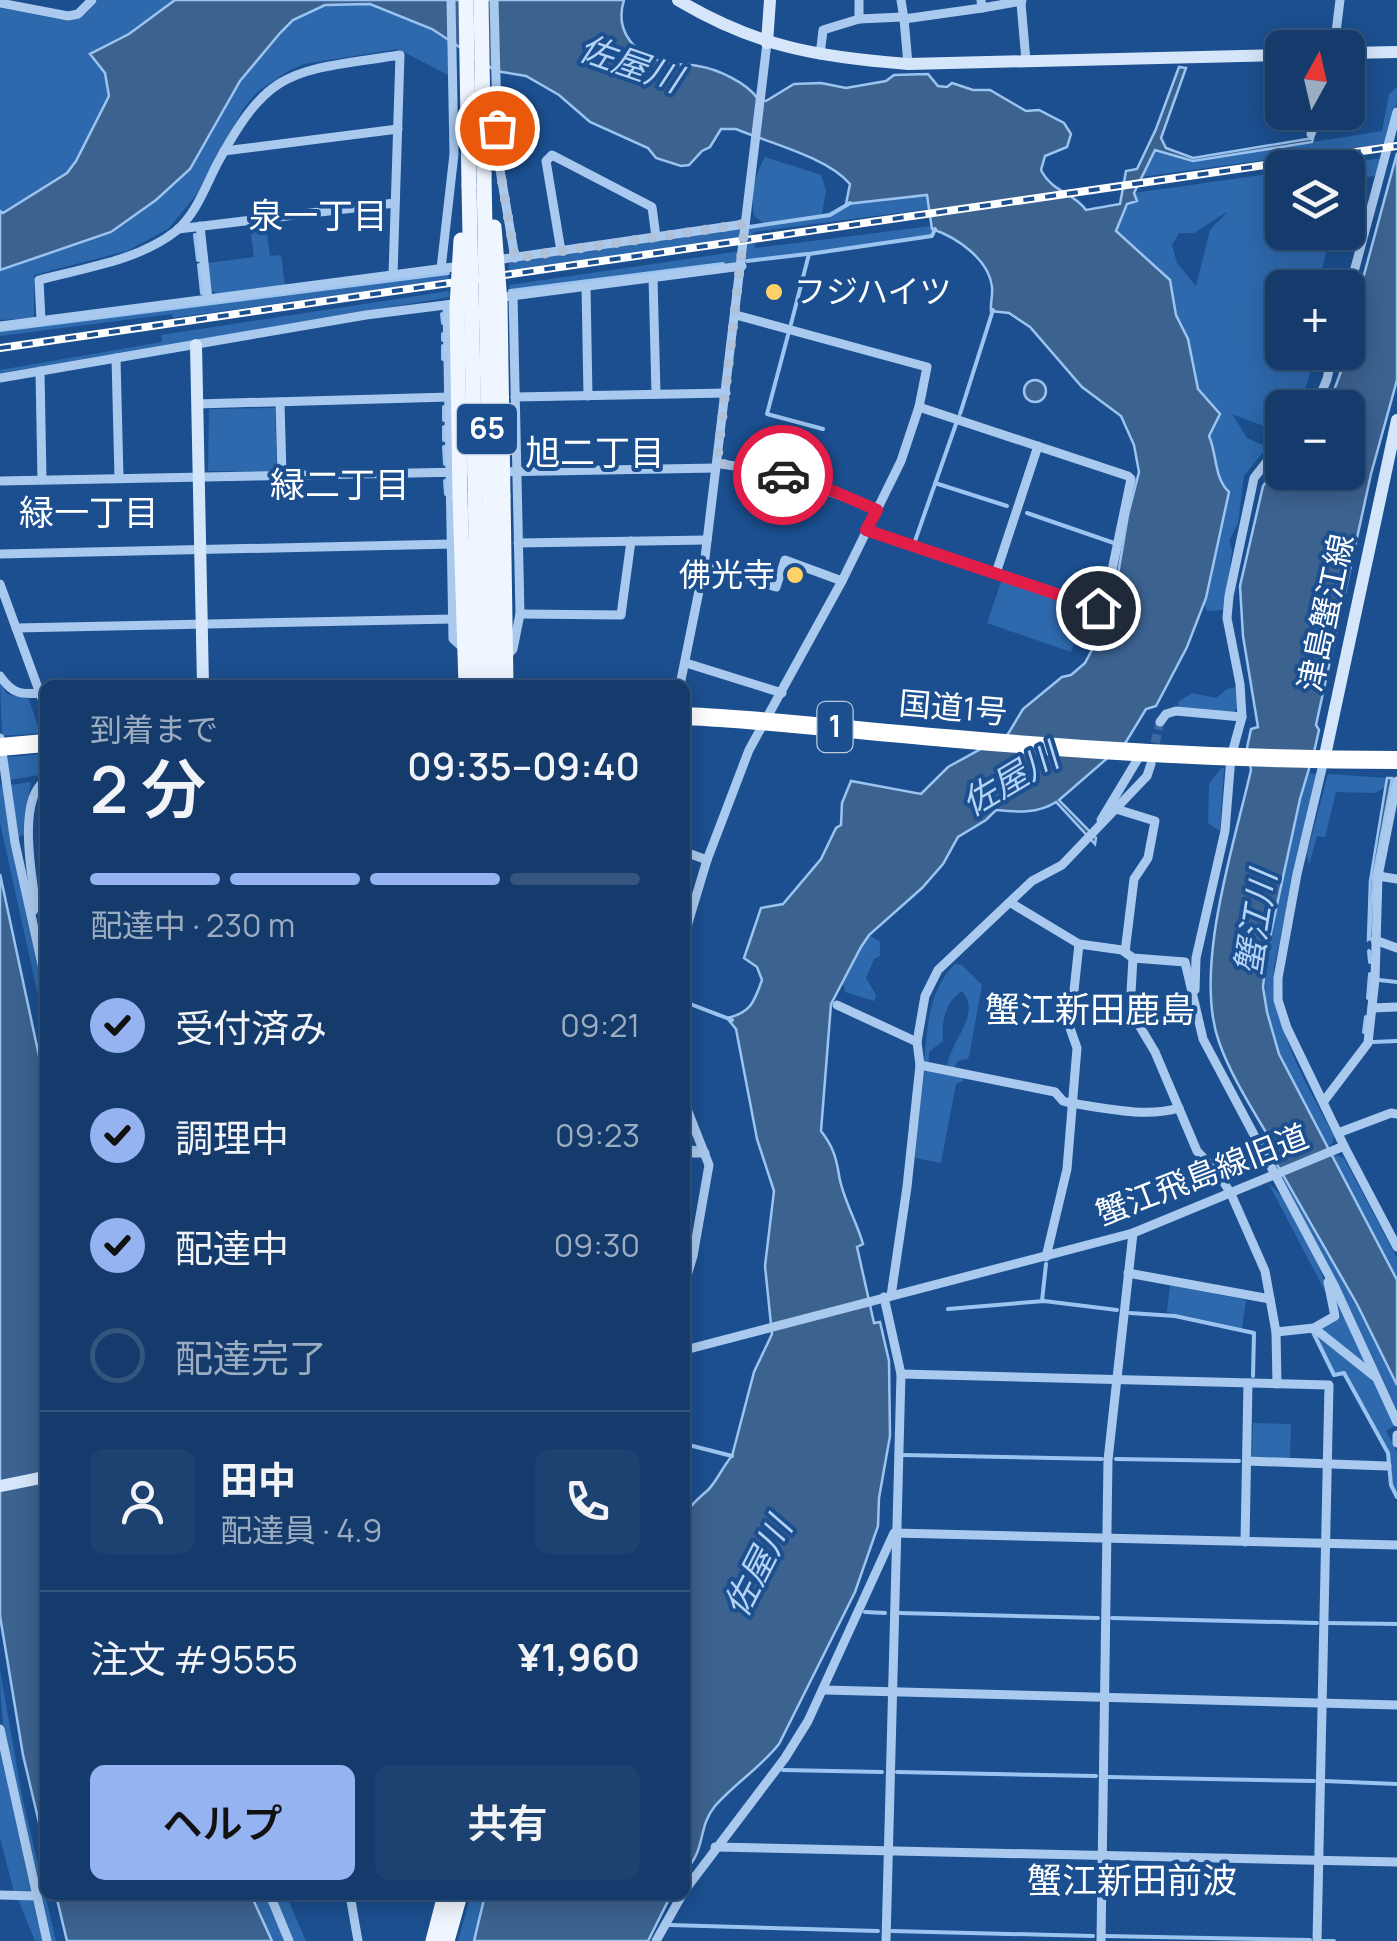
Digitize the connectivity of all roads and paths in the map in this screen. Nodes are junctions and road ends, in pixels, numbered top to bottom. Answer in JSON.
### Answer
{"nodes":[{"id":1,"x":92,"y":0,"type":"edge"},
{"id":2,"x":451,"y":0,"type":"edge"},
{"id":3,"x":466,"y":0,"type":"edge"},
{"id":4,"x":482,"y":0,"type":"edge"},
{"id":5,"x":494,"y":0,"type":"edge"},
{"id":6,"x":678,"y":0,"type":"edge"},
{"id":7,"x":770,"y":0,"type":"edge"},
{"id":8,"x":860,"y":0,"type":"edge"},
{"id":9,"x":902,"y":0,"type":"edge"},
{"id":10,"x":1340,"y":0,"type":"edge"},
{"id":11,"x":6,"y":2,"type":"edge"},
{"id":12,"x":1022,"y":2,"type":"edge"},
{"id":13,"x":982,"y":4,"type":"edge"},
{"id":14,"x":903,"y":18,"type":"junction"},
{"id":15,"x":859,"y":19,"type":"junction"},
{"id":16,"x":1336,"y":30,"type":"edge"},
{"id":17,"x":767,"y":43,"type":"junction"},
{"id":18,"x":1397,"y":52,"type":"edge"},
{"id":19,"x":1365,"y":53,"type":"edge"},
{"id":20,"x":1265,"y":54,"type":"edge"},
{"id":21,"x":820,"y":55,"type":"junction"},
{"id":22,"x":1026,"y":60,"type":"junction"},
{"id":23,"x":908,"y":64,"type":"junction"},
{"id":24,"x":482,"y":65,"type":"junction"},
{"id":25,"x":1397,"y":112,"type":"edge"},
{"id":26,"x":398,"y":129,"type":"junction"},
{"id":27,"x":1312,"y":130,"type":"edge"},
{"id":28,"x":1311,"y":134,"type":"dead end"},
{"id":29,"x":224,"y":151,"type":"junction"},
{"id":30,"x":484,"y":174,"type":"junction"},
{"id":31,"x":469,"y":185,"type":"junction"},
{"id":32,"x":504,"y":195,"type":"junction"},
{"id":33,"x":395,"y":202,"type":"junction"},
{"id":34,"x":449,"y":202,"type":"junction"},
{"id":35,"x":745,"y":224,"type":"junction"},
{"id":36,"x":200,"y":226,"type":"junction"},
{"id":37,"x":178,"y":229,"type":"junction"},
{"id":38,"x":656,"y":237,"type":"junction"},
{"id":39,"x":561,"y":251,"type":"junction"},
{"id":40,"x":515,"y":258,"type":"junction"},
{"id":41,"x":742,"y":266,"type":"junction"},
{"id":42,"x":442,"y":269,"type":"junction"},
{"id":43,"x":1354,"y":270,"type":"edge"},
{"id":44,"x":393,"y":275,"type":"junction"},
{"id":45,"x":653,"y":278,"type":"junction"},
{"id":46,"x":586,"y":286,"type":"junction"},
{"id":47,"x":513,"y":295,"type":"junction"},
{"id":48,"x":208,"y":299,"type":"junction"},
{"id":49,"x":446,"y":305,"type":"junction"},
{"id":50,"x":736,"y":315,"type":"junction"},
{"id":51,"x":41,"y":320,"type":"junction"},
{"id":52,"x":0,"y":326,"type":"edge"},
{"id":53,"x":196,"y":345,"type":"junction"},
{"id":54,"x":116,"y":358,"type":"junction"},
{"id":55,"x":40,"y":371,"type":"junction"},
{"id":56,"x":0,"y":378,"type":"edge"},
{"id":57,"x":726,"y":393,"type":"junction"},
{"id":58,"x":656,"y":394,"type":"junction"},
{"id":59,"x":450,"y":396,"type":"junction"},
{"id":60,"x":588,"y":396,"type":"junction"},
{"id":61,"x":515,"y":397,"type":"junction"},
{"id":62,"x":280,"y":402,"type":"junction"},
{"id":63,"x":197,"y":404,"type":"junction"},
{"id":64,"x":919,"y":407,"type":"junction"},
{"id":65,"x":1397,"y":420,"type":"edge"},
{"id":66,"x":1038,"y":446,"type":"junction"},
{"id":67,"x":1265,"y":464,"type":"edge"},
{"id":68,"x":717,"y":466,"type":"junction"},
{"id":69,"x":451,"y":472,"type":"junction"},
{"id":70,"x":517,"y":472,"type":"junction"},
{"id":71,"x":282,"y":475,"type":"junction"},
{"id":72,"x":199,"y":477,"type":"junction"},
{"id":73,"x":119,"y":478,"type":"junction"},
{"id":74,"x":42,"y":480,"type":"junction"},
{"id":75,"x":0,"y":481,"type":"edge"},
{"id":76,"x":877,"y":510,"type":"junction"},
{"id":77,"x":866,"y":530,"type":"junction"},
{"id":78,"x":708,"y":540,"type":"junction"},
{"id":79,"x":631,"y":541,"type":"junction"},
{"id":80,"x":518,"y":543,"type":"junction"},
{"id":81,"x":452,"y":544,"type":"junction"},
{"id":82,"x":200,"y":549,"type":"junction"},
{"id":83,"x":0,"y":554,"type":"edge"},
{"id":84,"x":704,"y":566,"type":"junction"},
{"id":85,"x":996,"y":573,"type":"junction"},
{"id":86,"x":842,"y":580,"type":"junction"},
{"id":87,"x":0,"y":584,"type":"edge"},
{"id":88,"x":520,"y":614,"type":"junction"},
{"id":89,"x":453,"y":619,"type":"junction"},
{"id":90,"x":202,"y":624,"type":"junction"},
{"id":91,"x":16,"y":628,"type":"junction"},
{"id":92,"x":465,"y":650,"type":"junction"},
{"id":93,"x":504,"y":658,"type":"junction"},
{"id":94,"x":686,"y":663,"type":"junction"},
{"id":95,"x":0,"y":676,"type":"edge"},
{"id":96,"x":203,"y":680,"type":"edge"},
{"id":97,"x":466,"y":680,"type":"edge"},
{"id":98,"x":479,"y":680,"type":"edge"},
{"id":99,"x":493,"y":680,"type":"edge"},
{"id":100,"x":506,"y":680,"type":"edge"},
{"id":101,"x":681,"y":680,"type":"edge"},
{"id":102,"x":782,"y":692,"type":"junction"},
{"id":103,"x":40,"y":694,"type":"joint"},
{"id":104,"x":690,"y":716,"type":"edge"},
{"id":105,"x":1242,"y":717,"type":"junction"},
{"id":106,"x":763,"y":720,"type":"junction"},
{"id":107,"x":1160,"y":722,"type":"dead end"},
{"id":108,"x":40,"y":743,"type":"edge"},
{"id":109,"x":1,"y":744,"type":"edge"},
{"id":110,"x":1144,"y":756,"type":"junction"},
{"id":111,"x":1232,"y":757,"type":"junction"},
{"id":112,"x":1324,"y":760,"type":"junction"},
{"id":113,"x":1397,"y":760,"type":"edge"},
{"id":114,"x":40,"y":786,"type":"edge"},
{"id":115,"x":1397,"y":786,"type":"edge"},
{"id":116,"x":1116,"y":809,"type":"junction"},
{"id":117,"x":1091,"y":835,"type":"junction"},
{"id":118,"x":690,"y":854,"type":"edge"},
{"id":119,"x":708,"y":860,"type":"junction"},
{"id":120,"x":1378,"y":876,"type":"junction"},
{"id":121,"x":1397,"y":879,"type":"edge"},
{"id":122,"x":1010,"y":903,"type":"junction"},
{"id":123,"x":32,"y":914,"type":"junction"},
{"id":124,"x":690,"y":917,"type":"edge"},
{"id":125,"x":1375,"y":940,"type":"junction"},
{"id":126,"x":1080,"y":944,"type":"junction"},
{"id":127,"x":1397,"y":948,"type":"edge"},
{"id":128,"x":40,"y":953,"type":"edge"},
{"id":129,"x":1129,"y":955,"type":"junction"},
{"id":130,"x":1194,"y":1000,"type":"junction"},
{"id":131,"x":837,"y":1004,"type":"dead end"},
{"id":132,"x":1397,"y":1007,"type":"edge"},
{"id":133,"x":1372,"y":1008,"type":"junction"},
{"id":134,"x":916,"y":1042,"type":"junction"},
{"id":135,"x":920,"y":1064,"type":"junction"},
{"id":136,"x":1324,"y":1101,"type":"junction"},
{"id":137,"x":1070,"y":1103,"type":"junction"},
{"id":138,"x":1179,"y":1108,"type":"junction"},
{"id":139,"x":1397,"y":1114,"type":"edge"},
{"id":140,"x":690,"y":1116,"type":"edge"},
{"id":141,"x":1338,"y":1133,"type":"junction"},
{"id":142,"x":1339,"y":1148,"type":"junction"},
{"id":143,"x":690,"y":1152,"type":"edge"},
{"id":144,"x":705,"y":1153,"type":"junction"},
{"id":145,"x":1277,"y":1176,"type":"junction"},
{"id":146,"x":1230,"y":1194,"type":"junction"},
{"id":147,"x":1133,"y":1233,"type":"junction"},
{"id":148,"x":1397,"y":1246,"type":"edge"},
{"id":149,"x":690,"y":1255,"type":"edge"},
{"id":150,"x":1046,"y":1256,"type":"junction"},
{"id":151,"x":1326,"y":1270,"type":"junction"},
{"id":152,"x":1128,"y":1273,"type":"junction"},
{"id":153,"x":888,"y":1296,"type":"junction"},
{"id":154,"x":1270,"y":1299,"type":"junction"},
{"id":155,"x":1314,"y":1328,"type":"junction"},
{"id":156,"x":1276,"y":1332,"type":"junction"},
{"id":157,"x":690,"y":1349,"type":"edge"},
{"id":158,"x":900,"y":1374,"type":"junction"},
{"id":159,"x":1117,"y":1378,"type":"junction"},
{"id":160,"x":1377,"y":1378,"type":"junction"},
{"id":161,"x":1248,"y":1383,"type":"junction"},
{"id":162,"x":1278,"y":1384,"type":"junction"},
{"id":163,"x":1397,"y":1422,"type":"edge"},
{"id":164,"x":1397,"y":1435,"type":"edge"},
{"id":165,"x":1397,"y":1443,"type":"edge"},
{"id":166,"x":1246,"y":1462,"type":"junction"},
{"id":167,"x":1327,"y":1464,"type":"junction"},
{"id":168,"x":1387,"y":1466,"type":"dead end"},
{"id":169,"x":40,"y":1479,"type":"edge"},
{"id":170,"x":0,"y":1486,"type":"edge"},
{"id":171,"x":894,"y":1532,"type":"junction"},
{"id":172,"x":1107,"y":1538,"type":"junction"},
{"id":173,"x":1245,"y":1542,"type":"junction"},
{"id":174,"x":1326,"y":1544,"type":"junction"},
{"id":175,"x":1397,"y":1545,"type":"edge"},
{"id":176,"x":824,"y":1690,"type":"junction"},
{"id":177,"x":892,"y":1692,"type":"junction"},
{"id":178,"x":1104,"y":1696,"type":"junction"},
{"id":179,"x":1322,"y":1701,"type":"junction"},
{"id":180,"x":1397,"y":1705,"type":"edge"},
{"id":181,"x":0,"y":1729,"type":"edge"},
{"id":182,"x":716,"y":1847,"type":"junction"},
{"id":183,"x":888,"y":1851,"type":"junction"},
{"id":184,"x":1102,"y":1856,"type":"junction"},
{"id":185,"x":1318,"y":1860,"type":"junction"},
{"id":186,"x":1397,"y":1862,"type":"edge"},
{"id":187,"x":690,"y":1882,"type":"edge"},
{"id":188,"x":0,"y":1894,"type":"edge"},
{"id":189,"x":36,"y":1896,"type":"junction"},
{"id":190,"x":272,"y":1900,"type":"edge"},
{"id":191,"x":351,"y":1900,"type":"edge"},
{"id":192,"x":445,"y":1900,"type":"edge"},
{"id":193,"x":458,"y":1900,"type":"edge"},
{"id":194,"x":679,"y":1900,"type":"edge"},
{"id":195,"x":47,"y":1941,"type":"edge"},
{"id":196,"x":289,"y":1941,"type":"edge"},
{"id":197,"x":358,"y":1941,"type":"edge"},
{"id":198,"x":433,"y":1941,"type":"edge"},
{"id":199,"x":446,"y":1941,"type":"edge"},
{"id":200,"x":656,"y":1941,"type":"edge"},
{"id":201,"x":886,"y":1941,"type":"edge"},
{"id":202,"x":1101,"y":1941,"type":"edge"},
{"id":203,"x":1317,"y":1941,"type":"edge"}],
"edges":[{"from":1,"to":11,"type":"street"},
{"from":2,"to":34,"type":"street"},
{"from":3,"to":24,"type":"main road","number":"65"},
{"from":4,"to":24,"type":"main road","number":"65"},
{"from":5,"to":24,"type":"street"},
{"from":6,"to":17,"type":"street"},
{"from":7,"to":17,"type":"street"},
{"from":8,"to":15,"type":"street"},
{"from":9,"to":14,"type":"street"},
{"from":10,"to":16,"type":"street"},
{"from":12,"to":13,"type":"street"},
{"from":12,"to":22,"type":"street"},
{"from":13,"to":14,"type":"street"},
{"from":14,"to":15,"type":"street"},
{"from":14,"to":23,"type":"street"},
{"from":15,"to":21,"type":"street"},
{"from":17,"to":21,"type":"street"},
{"from":17,"to":35,"type":"street"},
{"from":18,"to":19,"type":"street"},
{"from":20,"to":22,"type":"street"},
{"from":21,"to":23,"type":"street"},
{"from":22,"to":23,"type":"street"},
{"from":24,"to":30,"type":"main road","number":"65"},
{"from":24,"to":31,"type":"main road","number":"65"},
{"from":24,"to":32,"type":"street"},
{"from":25,"to":43,"type":"street"},
{"from":26,"to":29,"type":"street"},
{"from":26,"to":29,"type":"street"},
{"from":26,"to":33,"type":"street"},
{"from":27,"to":28,"type":"street"},
{"from":29,"to":37,"type":"street"},
{"from":30,"to":93,"type":"main road","number":"65","bridge":true},
{"from":30,"to":99,"type":"main road","number":"65","bridge":true},
{"from":31,"to":92,"type":"main road","number":"65","bridge":true},
{"from":31,"to":98,"type":"main road","number":"65","bridge":true},
{"from":32,"to":34,"type":"street"},
{"from":32,"to":40,"type":"street"},
{"from":33,"to":36,"type":"street"},
{"from":33,"to":44,"type":"street"},
{"from":34,"to":42,"type":"street"},
{"from":35,"to":38,"type":"street"},
{"from":35,"to":41,"type":"street"},
{"from":36,"to":37,"type":"street"},
{"from":36,"to":48,"type":"street"},
{"from":37,"to":51,"type":"street"},
{"from":38,"to":39,"type":"street"},
{"from":38,"to":39,"type":"street"},
{"from":39,"to":40,"type":"street"},
{"from":40,"to":42,"type":"street"},
{"from":41,"to":45,"type":"street"},
{"from":41,"to":50,"type":"street"},
{"from":42,"to":44,"type":"street"},
{"from":44,"to":48,"type":"street"},
{"from":45,"to":46,"type":"street"},
{"from":45,"to":58,"type":"street"},
{"from":46,"to":47,"type":"street"},
{"from":46,"to":60,"type":"street"},
{"from":47,"to":49,"type":"street"},
{"from":47,"to":61,"type":"street"},
{"from":48,"to":51,"type":"street"},
{"from":49,"to":53,"type":"street"},
{"from":49,"to":59,"type":"street"},
{"from":50,"to":57,"type":"street"},
{"from":50,"to":64,"type":"street"},
{"from":51,"to":52,"type":"street"},
{"from":53,"to":54,"type":"street"},
{"from":53,"to":63,"type":"street"},
{"from":54,"to":55,"type":"street"},
{"from":54,"to":73,"type":"street"},
{"from":55,"to":56,"type":"street"},
{"from":55,"to":74,"type":"street"},
{"from":57,"to":58,"type":"street"},
{"from":57,"to":68,"type":"street"},
{"from":58,"to":60,"type":"street"},
{"from":59,"to":62,"type":"street"},
{"from":59,"to":69,"type":"street"},
{"from":60,"to":61,"type":"street"},
{"from":61,"to":70,"type":"street"},
{"from":62,"to":63,"type":"street"},
{"from":62,"to":71,"type":"street"},
{"from":63,"to":72,"type":"street"},
{"from":64,"to":66,"type":"street"},
{"from":64,"to":76,"type":"street"},
{"from":65,"to":112,"type":"street","name":"津島蟹江線"},
{"from":66,"to":85,"type":"street"},
{"from":66,"to":85,"type":"street"},
{"from":67,"to":105,"type":"street"},
{"from":68,"to":70,"type":"street"},
{"from":68,"to":76,"type":"street"},
{"from":68,"to":78,"type":"street"},
{"from":69,"to":70,"type":"street"},
{"from":69,"to":71,"type":"street"},
{"from":69,"to":81,"type":"street"},
{"from":70,"to":80,"type":"street"},
{"from":71,"to":72,"type":"street"},
{"from":72,"to":73,"type":"street"},
{"from":72,"to":82,"type":"street"},
{"from":73,"to":74,"type":"street"},
{"from":74,"to":75,"type":"street"},
{"from":76,"to":77,"type":"street"},
{"from":77,"to":85,"type":"street"},
{"from":77,"to":86,"type":"street"},
{"from":78,"to":79,"type":"street"},
{"from":78,"to":84,"type":"street"},
{"from":79,"to":80,"type":"street"},
{"from":79,"to":88,"type":"street"},
{"from":80,"to":88,"type":"street"},
{"from":81,"to":82,"type":"street"},
{"from":81,"to":89,"type":"street"},
{"from":82,"to":83,"type":"street"},
{"from":82,"to":90,"type":"street"},
{"from":84,"to":86,"type":"street"},
{"from":84,"to":94,"type":"street"},
{"from":86,"to":102,"type":"street"},
{"from":87,"to":91,"type":"street"},
{"from":88,"to":93,"type":"street"},
{"from":89,"to":90,"type":"street"},
{"from":89,"to":92,"type":"street"},
{"from":90,"to":91,"type":"street"},
{"from":90,"to":96,"type":"street"},
{"from":91,"to":103,"type":"street"},
{"from":92,"to":97,"type":"main road","number":"65"},
{"from":93,"to":100,"type":"main road","number":"65"},
{"from":94,"to":101,"type":"street"},
{"from":94,"to":102,"type":"street"},
{"from":95,"to":103,"type":"street"},
{"from":102,"to":106,"type":"street"},
{"from":104,"to":106,"type":"highway","name":"国道1号","number":"1"},
{"from":105,"to":107,"type":"street"},
{"from":105,"to":111,"type":"street"},
{"from":106,"to":110,"type":"highway","name":"国道1号","number":"1"},
{"from":106,"to":119,"type":"street"},
{"from":108,"to":109,"type":"highway"},
{"from":109,"to":123,"type":"street"},
{"from":110,"to":111,"type":"highway","name":"国道1号","number":"1"},
{"from":110,"to":116,"type":"street"},
{"from":110,"to":117,"type":"street"},
{"from":111,"to":112,"type":"highway","name":"国道1号","number":"1"},
{"from":111,"to":130,"type":"street"},
{"from":112,"to":113,"type":"highway","name":"国道1号","number":"1"},
{"from":112,"to":136,"type":"street","name":"蟹江飛島線旧道"},
{"from":114,"to":123,"type":"street"},
{"from":115,"to":120,"type":"street"},
{"from":116,"to":117,"type":"street"},
{"from":116,"to":129,"type":"street"},
{"from":117,"to":122,"type":"street"},
{"from":118,"to":119,"type":"street"},
{"from":119,"to":124,"type":"street"},
{"from":120,"to":121,"type":"street"},
{"from":120,"to":125,"type":"street"},
{"from":122,"to":126,"type":"street"},
{"from":122,"to":134,"type":"street"},
{"from":123,"to":128,"type":"street"},
{"from":125,"to":127,"type":"street"},
{"from":125,"to":133,"type":"street"},
{"from":126,"to":129,"type":"street"},
{"from":126,"to":137,"type":"street"},
{"from":129,"to":130,"type":"street"},
{"from":129,"to":138,"type":"street"},
{"from":130,"to":145,"type":"street"},
{"from":131,"to":134,"type":"street"},
{"from":132,"to":133,"type":"street"},
{"from":133,"to":136,"type":"street"},
{"from":134,"to":135,"type":"street"},
{"from":135,"to":137,"type":"street"},
{"from":135,"to":153,"type":"street"},
{"from":136,"to":141,"type":"street","name":"蟹江飛島線旧道"},
{"from":137,"to":138,"type":"street"},
{"from":137,"to":150,"type":"street"},
{"from":138,"to":146,"type":"street"},
{"from":139,"to":141,"type":"street"},
{"from":140,"to":144,"type":"street"},
{"from":141,"to":142,"type":"street","name":"蟹江飛島線旧道"},
{"from":142,"to":145,"type":"street","name":"蟹江飛島線旧道"},
{"from":142,"to":148,"type":"street"},
{"from":143,"to":144,"type":"street"},
{"from":144,"to":149,"type":"street"},
{"from":145,"to":146,"type":"street","name":"蟹江飛島線旧道"},
{"from":145,"to":151,"type":"street"},
{"from":146,"to":147,"type":"street","name":"蟹江飛島線旧道"},
{"from":146,"to":154,"type":"street"},
{"from":147,"to":150,"type":"street","name":"蟹江飛島線旧道"},
{"from":147,"to":152,"type":"street"},
{"from":150,"to":153,"type":"street","name":"蟹江飛島線旧道"},
{"from":151,"to":155,"type":"street"},
{"from":151,"to":160,"type":"street"},
{"from":152,"to":154,"type":"street"},
{"from":152,"to":159,"type":"street"},
{"from":153,"to":157,"type":"street","name":"蟹江飛島線旧道"},
{"from":153,"to":158,"type":"street"},
{"from":154,"to":156,"type":"street"},
{"from":155,"to":156,"type":"street"},
{"from":155,"to":160,"type":"street"},
{"from":156,"to":162,"type":"street"},
{"from":158,"to":159,"type":"street"},
{"from":158,"to":171,"type":"street"},
{"from":159,"to":161,"type":"street"},
{"from":159,"to":172,"type":"street"},
{"from":160,"to":163,"type":"street"},
{"from":161,"to":162,"type":"street"},
{"from":161,"to":166,"type":"street"},
{"from":162,"to":167,"type":"street"},
{"from":164,"to":165,"type":"street"},
{"from":166,"to":167,"type":"street"},
{"from":166,"to":173,"type":"street"},
{"from":167,"to":168,"type":"street"},
{"from":167,"to":174,"type":"street"},
{"from":169,"to":170,"type":"street"},
{"from":171,"to":172,"type":"street"},
{"from":171,"to":176,"type":"street"},
{"from":171,"to":177,"type":"street"},
{"from":172,"to":173,"type":"street"},
{"from":172,"to":178,"type":"street"},
{"from":173,"to":174,"type":"street"},
{"from":174,"to":175,"type":"street"},
{"from":174,"to":179,"type":"street"},
{"from":176,"to":177,"type":"street"},
{"from":176,"to":182,"type":"street"},
{"from":177,"to":178,"type":"street"},
{"from":177,"to":183,"type":"street"},
{"from":178,"to":179,"type":"street"},
{"from":178,"to":184,"type":"street"},
{"from":179,"to":180,"type":"street"},
{"from":179,"to":185,"type":"street"},
{"from":181,"to":189,"type":"street"},
{"from":182,"to":183,"type":"street"},
{"from":182,"to":187,"type":"street"},
{"from":183,"to":184,"type":"street"},
{"from":183,"to":201,"type":"street"},
{"from":184,"to":185,"type":"street"},
{"from":184,"to":202,"type":"street"},
{"from":185,"to":186,"type":"street"},
{"from":185,"to":203,"type":"street"},
{"from":188,"to":189,"type":"street"},
{"from":189,"to":195,"type":"street"},
{"from":190,"to":196,"type":"street"},
{"from":191,"to":197,"type":"street"},
{"from":192,"to":198,"type":"main road"},
{"from":193,"to":199,"type":"main road"},
{"from":194,"to":200,"type":"street"}]}
